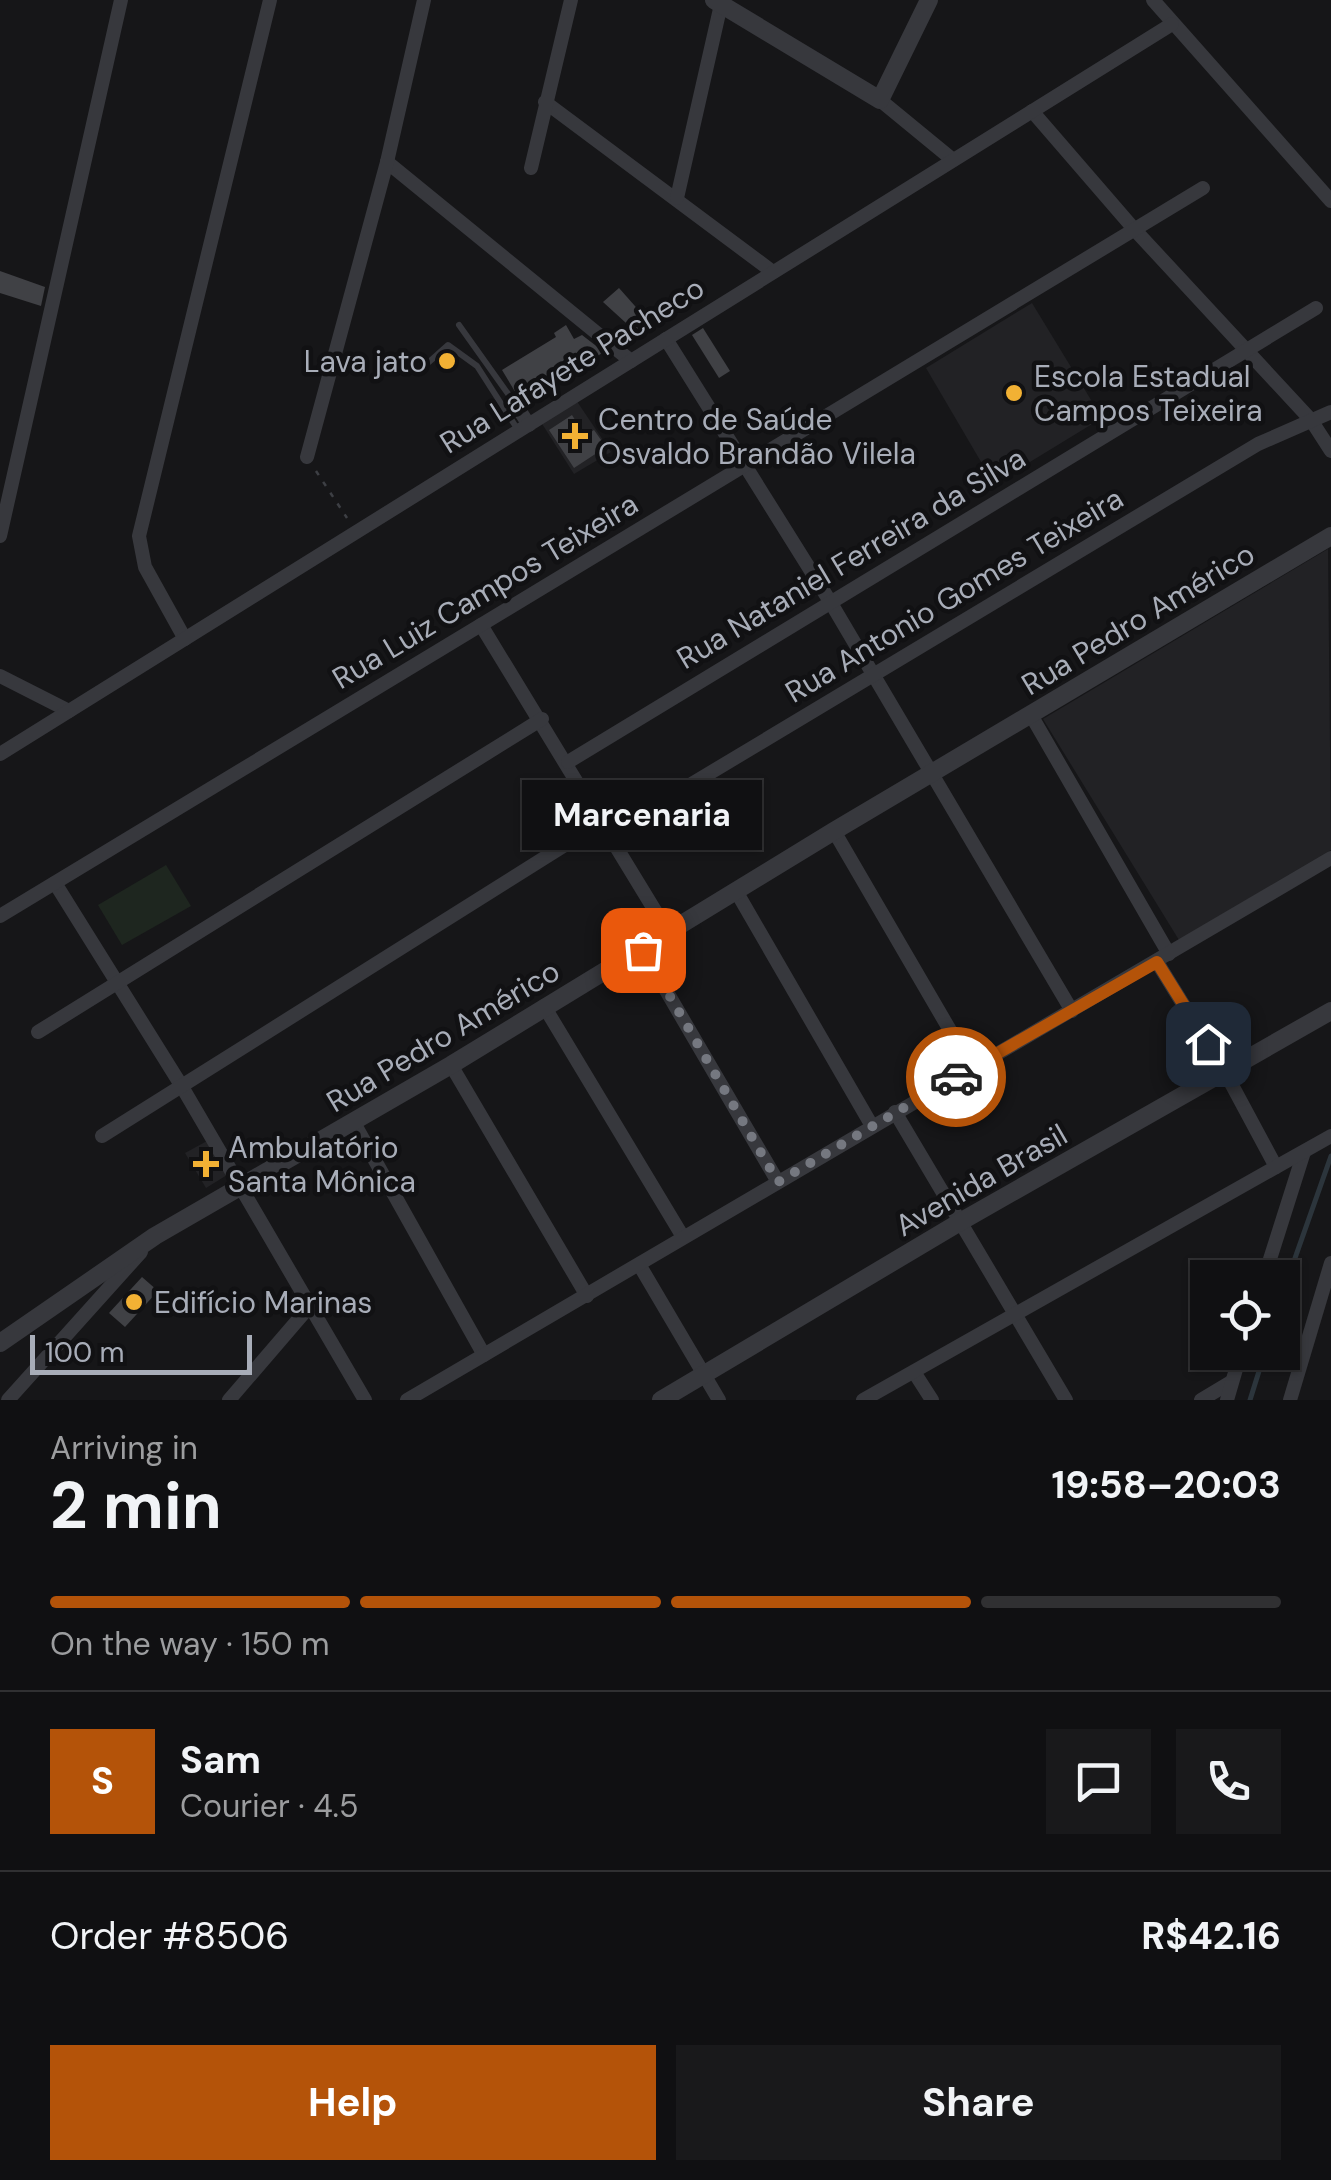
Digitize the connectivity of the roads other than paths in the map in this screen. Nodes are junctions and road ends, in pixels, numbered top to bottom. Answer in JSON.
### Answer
{"nodes":[{"id":1,"x":121,"y":0,"type":"edge"},
{"id":2,"x":270,"y":0,"type":"edge"},
{"id":3,"x":424,"y":0,"type":"edge"},
{"id":4,"x":571,"y":0,"type":"edge"},
{"id":5,"x":930,"y":0,"type":"edge"},
{"id":6,"x":1153,"y":0,"type":"edge"},
{"id":7,"x":719,"y":1,"type":"edge"},
{"id":8,"x":1172,"y":24,"type":"junction"},
{"id":9,"x":880,"y":100,"type":"junction"},
{"id":10,"x":545,"y":102,"type":"junction"},
{"id":11,"x":1032,"y":111,"type":"junction"},
{"id":12,"x":953,"y":160,"type":"junction"},
{"id":13,"x":387,"y":162,"type":"junction"},
{"id":14,"x":531,"y":168,"type":"dead end"},
{"id":15,"x":1203,"y":188,"type":"dead end"},
{"id":16,"x":677,"y":198,"type":"junction"},
{"id":17,"x":1331,"y":200,"type":"edge"},
{"id":18,"x":1134,"y":230,"type":"junction"},
{"id":19,"x":774,"y":272,"type":"junction"},
{"id":20,"x":1316,"y":308,"type":"dead end"},
{"id":21,"x":459,"y":325,"type":"dead end"},
{"id":22,"x":666,"y":340,"type":"junction"},
{"id":23,"x":1246,"y":350,"type":"junction"},
{"id":24,"x":631,"y":361,"type":"junction"},
{"id":25,"x":429,"y":362,"type":"dead end"},
{"id":26,"x":516,"y":405,"type":"joint"},
{"id":27,"x":1331,"y":412,"type":"edge"},
{"id":28,"x":1311,"y":420,"type":"junction"},
{"id":29,"x":524,"y":428,"type":"junction"},
{"id":30,"x":1331,"y":451,"type":"edge"},
{"id":31,"x":307,"y":457,"type":"road end"},
{"id":32,"x":745,"y":466,"type":"junction"},
{"id":33,"x":0,"y":536,"type":"edge"},
{"id":34,"x":1329,"y":541,"type":"edge"},
{"id":35,"x":831,"y":602,"type":"junction"},
{"id":36,"x":481,"y":625,"type":"junction"},
{"id":37,"x":185,"y":639,"type":"junction"},
{"id":38,"x":874,"y":675,"type":"junction"},
{"id":39,"x":0,"y":676,"type":"edge"},
{"id":40,"x":69,"y":711,"type":"junction"},
{"id":41,"x":1031,"y":715,"type":"junction"},
{"id":42,"x":542,"y":719,"type":"junction"},
{"id":43,"x":0,"y":754,"type":"edge"},
{"id":44,"x":568,"y":762,"type":"junction"},
{"id":45,"x":930,"y":774,"type":"junction"},
{"id":46,"x":607,"y":827,"type":"junction"},
{"id":47,"x":834,"y":831,"type":"junction"},
{"id":48,"x":1331,"y":858,"type":"edge"},
{"id":49,"x":55,"y":882,"type":"junction"},
{"id":50,"x":736,"y":891,"type":"junction"},
{"id":51,"x":0,"y":916,"type":"edge"},
{"id":52,"x":668,"y":932,"type":"junction"},
{"id":53,"x":643,"y":950,"type":"junction"},
{"id":54,"x":1163,"y":958,"type":"junction"},
{"id":55,"x":120,"y":984,"type":"junction"},
{"id":56,"x":544,"y":1006,"type":"junction"},
{"id":57,"x":1072,"y":1011,"type":"junction"},
{"id":58,"x":1331,"y":1011,"type":"edge"},
{"id":59,"x":38,"y":1032,"type":"dead end"},
{"id":60,"x":451,"y":1065,"type":"junction"},
{"id":61,"x":972,"y":1068,"type":"junction"},
{"id":62,"x":1225,"y":1072,"type":"junction"},
{"id":63,"x":181,"y":1086,"type":"junction"},
{"id":64,"x":895,"y":1112,"type":"junction"},
{"id":65,"x":354,"y":1123,"type":"junction"},
{"id":66,"x":872,"y":1126,"type":"junction"},
{"id":67,"x":102,"y":1136,"type":"dead end"},
{"id":68,"x":1331,"y":1136,"type":"edge"},
{"id":69,"x":1304,"y":1152,"type":"junction"},
{"id":70,"x":1276,"y":1167,"type":"junction"},
{"id":71,"x":778,"y":1182,"type":"junction"},
{"id":72,"x":240,"y":1185,"type":"junction"},
{"id":73,"x":960,"y":1222,"type":"junction"},
{"id":74,"x":155,"y":1236,"type":"junction"},
{"id":75,"x":683,"y":1237,"type":"junction"},
{"id":76,"x":1270,"y":1260,"type":"edge"},
{"id":77,"x":1331,"y":1263,"type":"edge"},
{"id":78,"x":640,"y":1266,"type":"junction"},
{"id":79,"x":587,"y":1296,"type":"junction"},
{"id":80,"x":309,"y":1307,"type":"junction"},
{"id":81,"x":1015,"y":1314,"type":"junction"},
{"id":82,"x":0,"y":1344,"type":"edge"},
{"id":83,"x":484,"y":1355,"type":"junction"},
{"id":84,"x":1235,"y":1370,"type":"edge"},
{"id":85,"x":914,"y":1372,"type":"junction"},
{"id":86,"x":704,"y":1375,"type":"junction"},
{"id":87,"x":1231,"y":1382,"type":"junction"},
{"id":88,"x":8,"y":1400,"type":"edge"},
{"id":89,"x":229,"y":1400,"type":"edge"},
{"id":90,"x":365,"y":1400,"type":"edge"},
{"id":91,"x":407,"y":1400,"type":"edge"},
{"id":92,"x":660,"y":1400,"type":"edge"},
{"id":93,"x":719,"y":1400,"type":"edge"},
{"id":94,"x":864,"y":1400,"type":"edge"},
{"id":95,"x":932,"y":1400,"type":"edge"},
{"id":96,"x":1066,"y":1400,"type":"edge"},
{"id":97,"x":1202,"y":1400,"type":"edge"},
{"id":98,"x":1227,"y":1400,"type":"edge"},
{"id":99,"x":1290,"y":1400,"type":"edge"}],
"edges":[{"from":1,"to":33,"type":"street"},
{"from":2,"to":37,"type":"street"},
{"from":3,"to":13,"type":"street"},
{"from":4,"to":10,"type":"street"},
{"from":5,"to":9,"type":"street"},
{"from":6,"to":8,"type":"street"},
{"from":7,"to":9,"type":"street"},
{"from":7,"to":16,"type":"street"},
{"from":8,"to":11,"type":"street","name":"Rua Lafayete Pacheco"},
{"from":8,"to":17,"type":"street"},
{"from":9,"to":12,"type":"street"},
{"from":10,"to":14,"type":"street"},
{"from":10,"to":16,"type":"street"},
{"from":11,"to":12,"type":"street","name":"Rua Lafayete Pacheco"},
{"from":11,"to":18,"type":"street"},
{"from":12,"to":19,"type":"street","name":"Rua Lafayete Pacheco"},
{"from":13,"to":24,"type":"street"},
{"from":13,"to":31,"type":"street"},
{"from":15,"to":18,"type":"street","name":"Rua Luiz Campos Teixeira"},
{"from":16,"to":19,"type":"street"},
{"from":18,"to":23,"type":"street"},
{"from":18,"to":32,"type":"street","name":"Rua Luiz Campos Teixeira"},
{"from":19,"to":22,"type":"street","name":"Rua Lafayete Pacheco"},
{"from":20,"to":23,"type":"street","name":"Rua Nataniel Ferreira da Silva"},
{"from":21,"to":26,"type":"lane"},
{"from":22,"to":24,"type":"street","name":"Rua Lafayete Pacheco"},
{"from":22,"to":32,"type":"street"},
{"from":23,"to":28,"type":"street"},
{"from":23,"to":35,"type":"street","name":"Rua Nataniel Ferreira da Silva"},
{"from":24,"to":29,"type":"street","name":"Rua Lafayete Pacheco"},
{"from":25,"to":29,"type":"lane"},
{"from":26,"to":29,"type":"street"},
{"from":27,"to":28,"type":"street","name":"Rua Antonio Gomes Teixeira"},
{"from":28,"to":30,"type":"street"},
{"from":28,"to":38,"type":"street","name":"Rua Antonio Gomes Teixeira"},
{"from":29,"to":37,"type":"street","name":"Rua Lafayete Pacheco"},
{"from":32,"to":35,"type":"street"},
{"from":32,"to":36,"type":"street","name":"Rua Luiz Campos Teixeira"},
{"from":34,"to":41,"type":"street","name":"Rua Pedro Américo"},
{"from":35,"to":38,"type":"street"},
{"from":35,"to":44,"type":"street","name":"Rua Nataniel Ferreira da Silva"},
{"from":36,"to":42,"type":"street"},
{"from":36,"to":49,"type":"street","name":"Rua Luiz Campos Teixeira"},
{"from":37,"to":40,"type":"street","name":"Rua Lafayete Pacheco"},
{"from":38,"to":45,"type":"street"},
{"from":38,"to":46,"type":"street","name":"Rua Antonio Gomes Teixeira"},
{"from":39,"to":40,"type":"street"},
{"from":40,"to":43,"type":"street","name":"Rua Lafayete Pacheco"},
{"from":41,"to":45,"type":"street","name":"Rua Pedro Américo"},
{"from":41,"to":54,"type":"street"},
{"from":42,"to":44,"type":"street"},
{"from":42,"to":55,"type":"street"},
{"from":44,"to":46,"type":"street"},
{"from":45,"to":47,"type":"street","name":"Rua Pedro Américo"},
{"from":45,"to":57,"type":"street"},
{"from":46,"to":52,"type":"street"},
{"from":46,"to":63,"type":"street","name":"Rua Antonio Gomes Teixeira"},
{"from":47,"to":50,"type":"street","name":"Rua Pedro Américo"},
{"from":47,"to":61,"type":"street"},
{"from":48,"to":54,"type":"street"},
{"from":49,"to":51,"type":"street","name":"Rua Luiz Campos Teixeira"},
{"from":49,"to":55,"type":"street"},
{"from":50,"to":52,"type":"street","name":"Rua Pedro Américo"},
{"from":50,"to":66,"type":"street"},
{"from":52,"to":53,"type":"street","name":"Rua Pedro Américo"},
{"from":53,"to":56,"type":"street","name":"Rua Pedro Américo"},
{"from":53,"to":71,"type":"street"},
{"from":54,"to":57,"type":"street"},
{"from":54,"to":62,"type":"street"},
{"from":55,"to":59,"type":"street"},
{"from":55,"to":63,"type":"street"},
{"from":56,"to":60,"type":"street","name":"Rua Pedro Américo"},
{"from":56,"to":75,"type":"street"},
{"from":57,"to":61,"type":"street"},
{"from":58,"to":62,"type":"street","name":"Avenida Brasil"},
{"from":60,"to":65,"type":"street","name":"Rua Pedro Américo"},
{"from":60,"to":79,"type":"street"},
{"from":61,"to":64,"type":"street"},
{"from":62,"to":70,"type":"street"},
{"from":62,"to":73,"type":"street","name":"Avenida Brasil"},
{"from":63,"to":67,"type":"street","name":"Rua Antonio Gomes Teixeira"},
{"from":63,"to":72,"type":"street"},
{"from":64,"to":66,"type":"street"},
{"from":64,"to":73,"type":"street"},
{"from":65,"to":72,"type":"street","name":"Rua Pedro Américo"},
{"from":65,"to":83,"type":"street"},
{"from":66,"to":71,"type":"street"},
{"from":68,"to":69,"type":"street"},
{"from":69,"to":70,"type":"street"},
{"from":69,"to":76,"type":"street"},
{"from":70,"to":81,"type":"street"},
{"from":71,"to":75,"type":"street"},
{"from":72,"to":74,"type":"street","name":"Rua Pedro Américo"},
{"from":72,"to":80,"type":"street"},
{"from":73,"to":81,"type":"street"},
{"from":73,"to":86,"type":"street","name":"Avenida Brasil"},
{"from":74,"to":82,"type":"street","name":"Rua Pedro Américo"},
{"from":74,"to":88,"type":"street"},
{"from":75,"to":78,"type":"street"},
{"from":77,"to":99,"type":"street"},
{"from":78,"to":79,"type":"street"},
{"from":78,"to":86,"type":"street"},
{"from":79,"to":83,"type":"street"},
{"from":80,"to":89,"type":"street"},
{"from":80,"to":90,"type":"street"},
{"from":81,"to":85,"type":"street"},
{"from":81,"to":96,"type":"street"},
{"from":83,"to":91,"type":"street"},
{"from":84,"to":87,"type":"street"},
{"from":85,"to":94,"type":"street"},
{"from":85,"to":95,"type":"street"},
{"from":86,"to":92,"type":"street","name":"Avenida Brasil"},
{"from":86,"to":93,"type":"street"},
{"from":87,"to":97,"type":"street"},
{"from":87,"to":98,"type":"street"}]}
